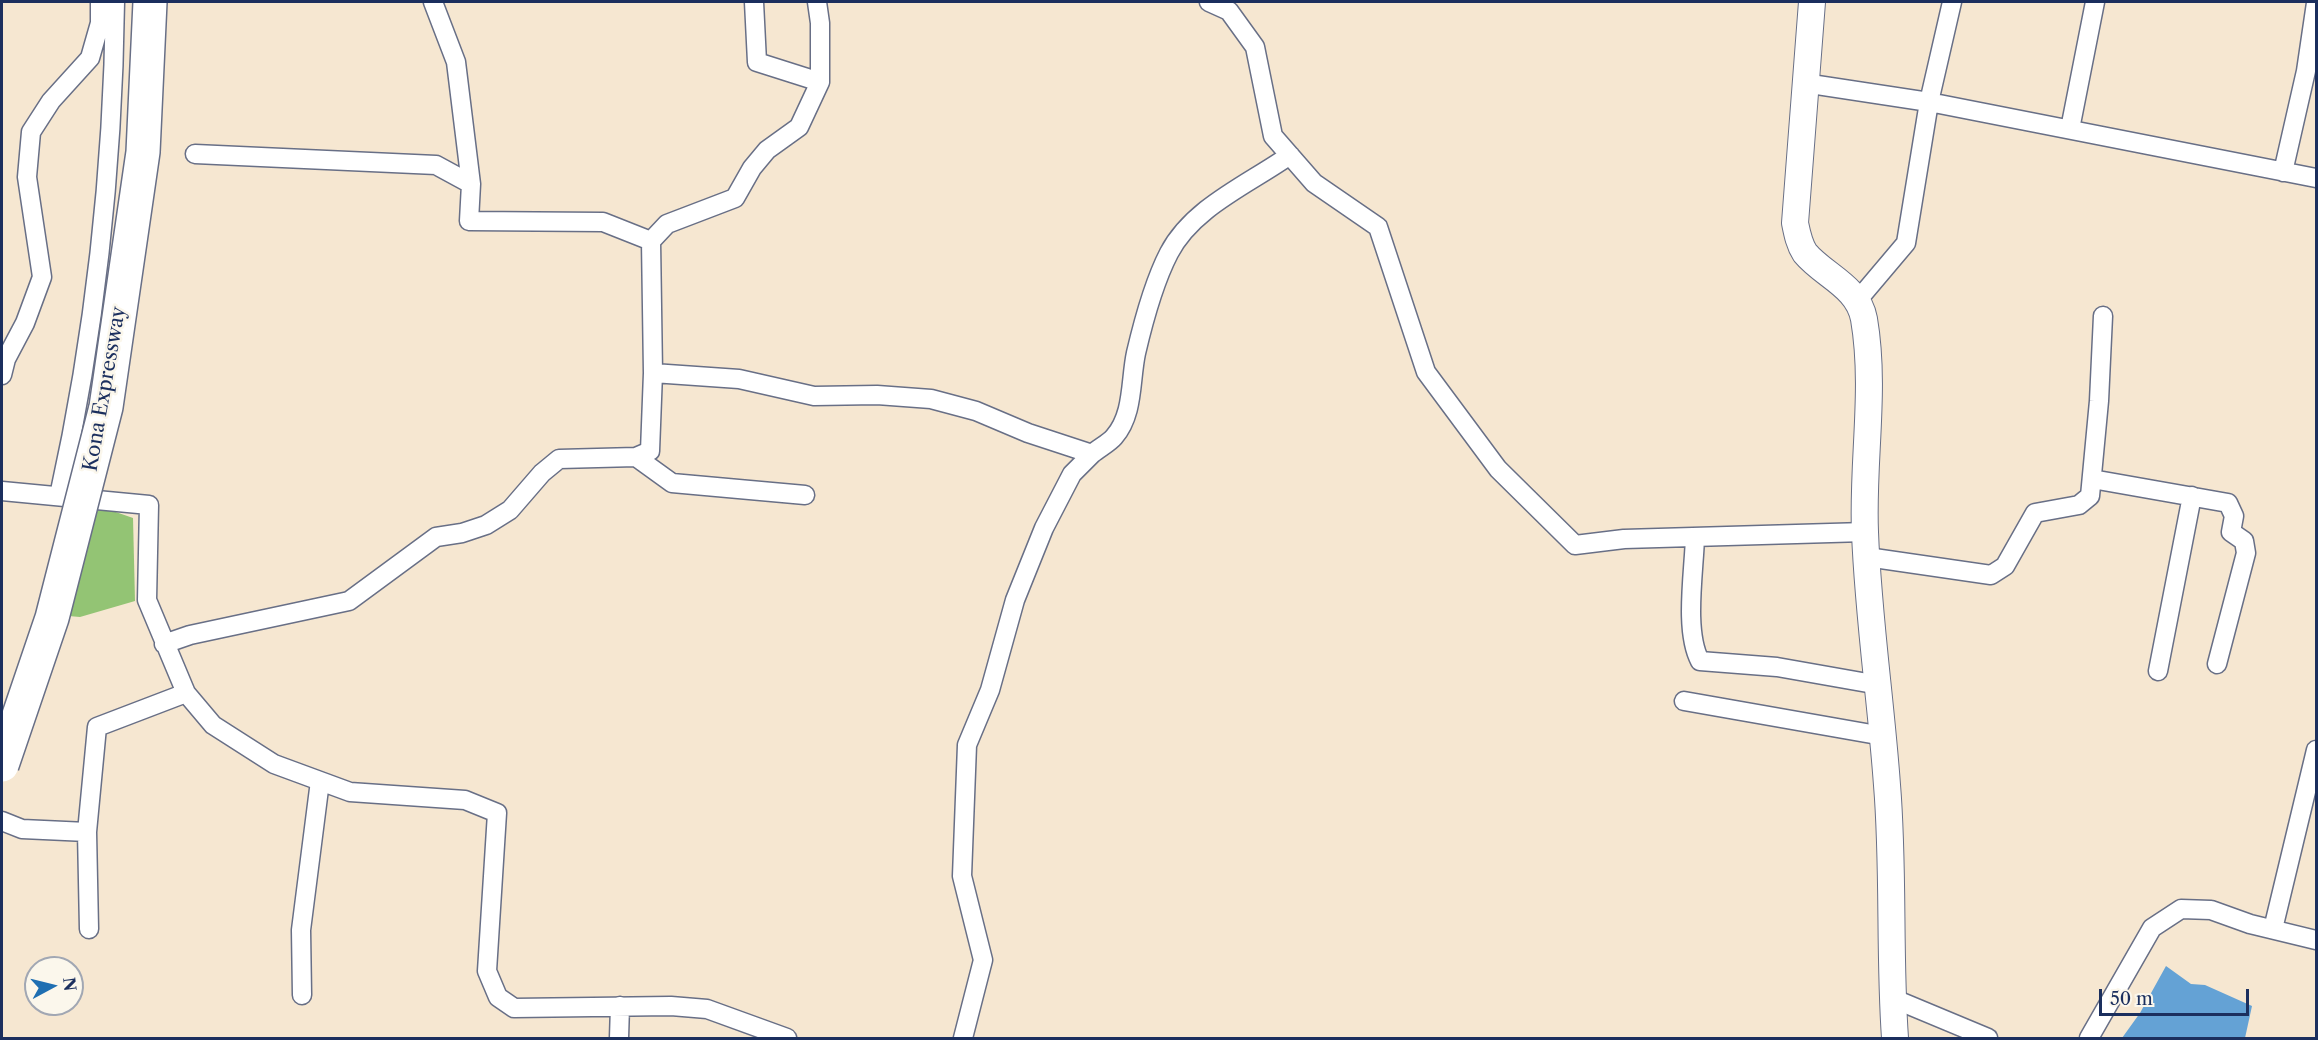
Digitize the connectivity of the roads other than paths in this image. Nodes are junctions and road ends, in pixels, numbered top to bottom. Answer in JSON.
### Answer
{"nodes":[{"id":1,"x":100,"y":2,"type":"edge"},
{"id":2,"x":115,"y":2,"type":"edge"},
{"id":3,"x":150,"y":2,"type":"edge"},
{"id":4,"x":433,"y":2,"type":"edge"},
{"id":5,"x":754,"y":2,"type":"edge"},
{"id":6,"x":817,"y":2,"type":"edge"},
{"id":7,"x":1209,"y":2,"type":"edge"},
{"id":8,"x":1812,"y":2,"type":"edge"},
{"id":9,"x":1952,"y":2,"type":"edge"},
{"id":10,"x":2095,"y":2,"type":"edge"},
{"id":11,"x":2316,"y":3,"type":"edge"},
{"id":12,"x":1235,"y":6,"type":"edge"},
{"id":13,"x":820,"y":82,"type":"junction"},
{"id":14,"x":1804,"y":83,"type":"junction"},
{"id":15,"x":1929,"y":102,"type":"junction"},
{"id":16,"x":2070,"y":129,"type":"junction"},
{"id":17,"x":195,"y":154,"type":"dead end"},
{"id":18,"x":1290,"y":155,"type":"junction"},
{"id":19,"x":2283,"y":171,"type":"junction"},
{"id":20,"x":2316,"y":178,"type":"edge"},
{"id":21,"x":471,"y":184,"type":"junction"},
{"id":22,"x":651,"y":241,"type":"junction"},
{"id":23,"x":1857,"y":300,"type":"junction"},
{"id":24,"x":2103,"y":316,"type":"dead end"},
{"id":25,"x":653,"y":373,"type":"junction"},
{"id":26,"x":2,"y":375,"type":"edge"},
{"id":27,"x":1092,"y":454,"type":"junction"},
{"id":28,"x":636,"y":457,"type":"junction"},
{"id":29,"x":2092,"y":479,"type":"junction"},
{"id":30,"x":2,"y":491,"type":"edge"},
{"id":31,"x":805,"y":495,"type":"dead end"},
{"id":32,"x":59,"y":496,"type":"junction"},
{"id":33,"x":2192,"y":496,"type":"junction"},
{"id":34,"x":1865,"y":532,"type":"junction"},
{"id":35,"x":1695,"y":537,"type":"junction"},
{"id":36,"x":1867,"y":557,"type":"junction"},
{"id":37,"x":164,"y":644,"type":"junction"},
{"id":38,"x":2217,"y":664,"type":"dead end"},
{"id":39,"x":2158,"y":671,"type":"dead end"},
{"id":40,"x":1879,"y":685,"type":"junction"},
{"id":41,"x":186,"y":693,"type":"junction"},
{"id":42,"x":1684,"y":700,"type":"dead end"},
{"id":43,"x":1883,"y":736,"type":"junction"},
{"id":44,"x":2316,"y":750,"type":"edge"},
{"id":45,"x":2,"y":765,"type":"edge"},
{"id":46,"x":320,"y":781,"type":"junction"},
{"id":47,"x":2,"y":821,"type":"edge"},
{"id":48,"x":87,"y":832,"type":"junction"},
{"id":49,"x":88,"y":929,"type":"dead end"},
{"id":50,"x":2273,"y":929,"type":"junction"},
{"id":51,"x":2316,"y":940,"type":"edge"},
{"id":52,"x":302,"y":995,"type":"dead end"},
{"id":53,"x":1892,"y":998,"type":"junction"},
{"id":54,"x":620,"y":1006,"type":"junction"},
{"id":55,"x":618,"y":1038,"type":"edge"},
{"id":56,"x":787,"y":1038,"type":"edge"},
{"id":57,"x":963,"y":1038,"type":"edge"},
{"id":58,"x":1895,"y":1038,"type":"edge"},
{"id":59,"x":1988,"y":1038,"type":"edge"},
{"id":60,"x":2089,"y":1038,"type":"edge"}],
"edges":[{"from":1,"to":26,"type":"street"},
{"from":2,"to":32,"type":"street"},
{"from":3,"to":45,"type":"highway","name":"Kona Expressway","bridge":true},
{"from":4,"to":21,"type":"street"},
{"from":5,"to":13,"type":"street"},
{"from":6,"to":13,"type":"street"},
{"from":7,"to":12,"type":"street"},
{"from":8,"to":14,"type":"main road"},
{"from":9,"to":15,"type":"street"},
{"from":10,"to":16,"type":"street"},
{"from":11,"to":19,"type":"street"},
{"from":12,"to":18,"type":"street"},
{"from":13,"to":22,"type":"street"},
{"from":14,"to":15,"type":"street"},
{"from":14,"to":23,"type":"main road"},
{"from":15,"to":16,"type":"street"},
{"from":15,"to":23,"type":"street"},
{"from":16,"to":19,"type":"street"},
{"from":17,"to":21,"type":"street"},
{"from":18,"to":27,"type":"street"},
{"from":18,"to":35,"type":"street"},
{"from":19,"to":20,"type":"street"},
{"from":21,"to":22,"type":"street"},
{"from":22,"to":25,"type":"street"},
{"from":23,"to":34,"type":"main road"},
{"from":24,"to":29,"type":"street"},
{"from":25,"to":27,"type":"street"},
{"from":25,"to":28,"type":"street"},
{"from":27,"to":57,"type":"street"},
{"from":28,"to":31,"type":"street"},
{"from":28,"to":37,"type":"street"},
{"from":29,"to":33,"type":"street"},
{"from":29,"to":36,"type":"street"},
{"from":30,"to":32,"type":"street"},
{"from":32,"to":37,"type":"street"},
{"from":33,"to":38,"type":"street"},
{"from":33,"to":39,"type":"street"},
{"from":34,"to":35,"type":"street"},
{"from":34,"to":36,"type":"main road"},
{"from":35,"to":40,"type":"street"},
{"from":36,"to":40,"type":"main road"},
{"from":37,"to":41,"type":"street"},
{"from":40,"to":43,"type":"main road"},
{"from":41,"to":46,"type":"street"},
{"from":41,"to":48,"type":"street"},
{"from":42,"to":43,"type":"street"},
{"from":43,"to":53,"type":"main road"},
{"from":44,"to":50,"type":"street"},
{"from":46,"to":52,"type":"street"},
{"from":46,"to":54,"type":"street"},
{"from":47,"to":48,"type":"street"},
{"from":48,"to":49,"type":"street"},
{"from":50,"to":51,"type":"street"},
{"from":50,"to":60,"type":"street"},
{"from":53,"to":58,"type":"main road"},
{"from":53,"to":59,"type":"street"},
{"from":54,"to":55,"type":"street"},
{"from":54,"to":56,"type":"street"}]}
